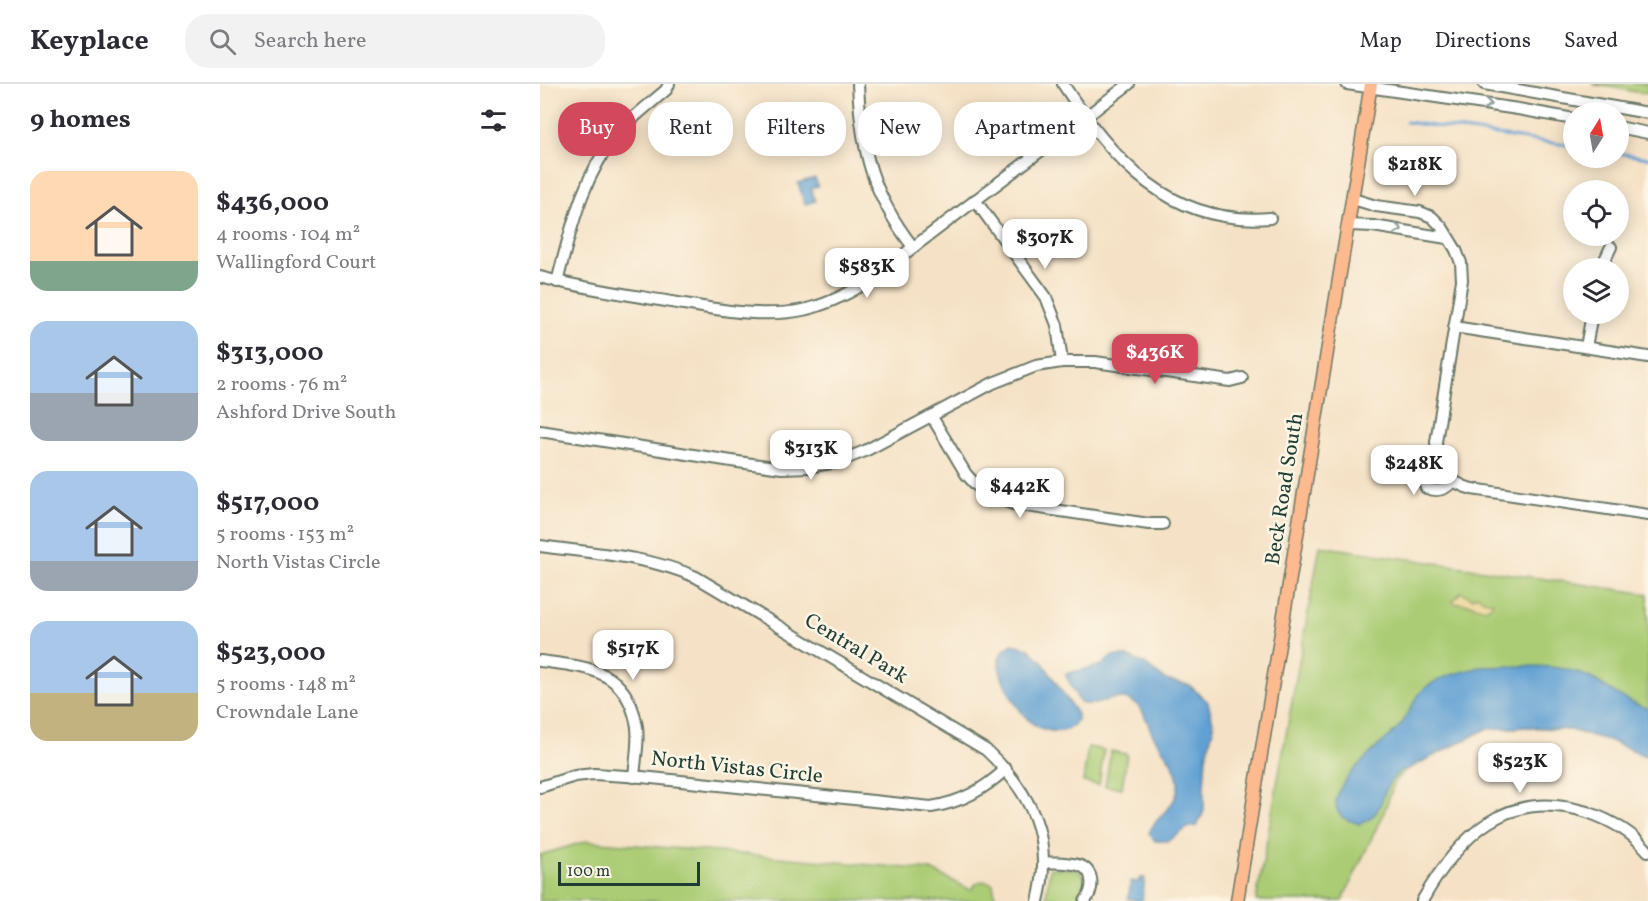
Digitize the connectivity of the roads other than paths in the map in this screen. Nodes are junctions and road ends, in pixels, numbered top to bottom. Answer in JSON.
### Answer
{"nodes":[{"id":1,"x":669,"y":84,"type":"edge"},
{"id":2,"x":858,"y":84,"type":"edge"},
{"id":3,"x":1063,"y":84,"type":"edge"},
{"id":4,"x":1129,"y":84,"type":"edge"},
{"id":5,"x":1347,"y":84,"type":"edge"},
{"id":6,"x":1484,"y":84,"type":"edge"},
{"id":7,"x":1371,"y":86,"type":"edge"},
{"id":8,"x":1076,"y":102,"type":"edge"},
{"id":9,"x":1097,"y":108,"type":"edge"},
{"id":10,"x":1647,"y":113,"type":"edge"},
{"id":11,"x":1563,"y":117,"type":"edge"},
{"id":12,"x":1629,"y":129,"type":"edge"},
{"id":13,"x":1097,"y":130,"type":"edge"},
{"id":14,"x":1645,"y":132,"type":"edge"},
{"id":15,"x":1033,"y":156,"type":"edge"},
{"id":16,"x":1353,"y":199,"type":"junction"},
{"id":17,"x":975,"y":200,"type":"junction"},
{"id":18,"x":1270,"y":218,"type":"dead end"},
{"id":19,"x":1349,"y":225,"type":"junction"},
{"id":20,"x":1447,"y":238,"type":"junction"},
{"id":21,"x":913,"y":247,"type":"junction"},
{"id":22,"x":1611,"y":247,"type":"dead end"},
{"id":23,"x":1606,"y":258,"type":"edge"},
{"id":24,"x":540,"y":278,"type":"edge"},
{"id":25,"x":557,"y":282,"type":"junction"},
{"id":26,"x":1590,"y":324,"type":"edge"},
{"id":27,"x":1454,"y":327,"type":"junction"},
{"id":28,"x":1586,"y":347,"type":"junction"},
{"id":29,"x":1648,"y":357,"type":"edge"},
{"id":30,"x":1062,"y":362,"type":"junction"},
{"id":31,"x":1242,"y":378,"type":"dead end"},
{"id":32,"x":932,"y":417,"type":"junction"},
{"id":33,"x":540,"y":431,"type":"edge"},
{"id":34,"x":1437,"y":457,"type":"junction"},
{"id":35,"x":1453,"y":481,"type":"junction"},
{"id":36,"x":1648,"y":515,"type":"edge"},
{"id":37,"x":1163,"y":524,"type":"dead end"},
{"id":38,"x":540,"y":546,"type":"edge"},
{"id":39,"x":540,"y":661,"type":"edge"},
{"id":40,"x":1006,"y":769,"type":"junction"},
{"id":41,"x":634,"y":777,"type":"junction"},
{"id":42,"x":540,"y":787,"type":"edge"},
{"id":43,"x":1648,"y":851,"type":"edge"},
{"id":44,"x":1042,"y":862,"type":"junction"},
{"id":45,"x":1040,"y":901,"type":"edge"},
{"id":46,"x":1085,"y":901,"type":"edge"},
{"id":47,"x":1238,"y":901,"type":"edge"},
{"id":48,"x":1422,"y":901,"type":"edge"}],
"edges":[{"from":1,"to":25,"type":"street"},
{"from":2,"to":21,"type":"street"},
{"from":3,"to":8,"type":"street"},
{"from":4,"to":9,"type":"street"},
{"from":5,"to":7,"type":"street"},
{"from":6,"to":10,"type":"street"},
{"from":7,"to":11,"type":"street","one_way":true},
{"from":7,"to":16,"type":"main road","name":"Beck Road South"},
{"from":10,"to":14,"type":"street"},
{"from":12,"to":14,"type":"street"},
{"from":13,"to":18,"type":"street"},
{"from":15,"to":17,"type":"street"},
{"from":16,"to":19,"type":"main road","name":"Beck Road South"},
{"from":16,"to":20,"type":"street"},
{"from":17,"to":21,"type":"street"},
{"from":17,"to":30,"type":"street"},
{"from":19,"to":20,"type":"street","one_way":true},
{"from":19,"to":47,"type":"main road","name":"Beck Road South"},
{"from":20,"to":27,"type":"street"},
{"from":21,"to":25,"type":"street"},
{"from":22,"to":23,"type":"street"},
{"from":24,"to":25,"type":"street"},
{"from":26,"to":28,"type":"street"},
{"from":27,"to":28,"type":"street"},
{"from":27,"to":34,"type":"street"},
{"from":28,"to":29,"type":"street"},
{"from":30,"to":31,"type":"street"},
{"from":30,"to":32,"type":"street"},
{"from":32,"to":33,"type":"street"},
{"from":32,"to":37,"type":"street"},
{"from":34,"to":35,"type":"street"},
{"from":34,"to":35,"type":"street"},
{"from":35,"to":36,"type":"street"},
{"from":38,"to":40,"type":"street","name":"Central Park"},
{"from":39,"to":41,"type":"street","name":"North Vistas Circle"},
{"from":40,"to":41,"type":"street","name":"North Vistas Circle"},
{"from":40,"to":44,"type":"street","name":"Central Park"},
{"from":41,"to":42,"type":"street"},
{"from":43,"to":48,"type":"street"},
{"from":44,"to":45,"type":"street","name":"Central Park"},
{"from":44,"to":46,"type":"street"}]}
